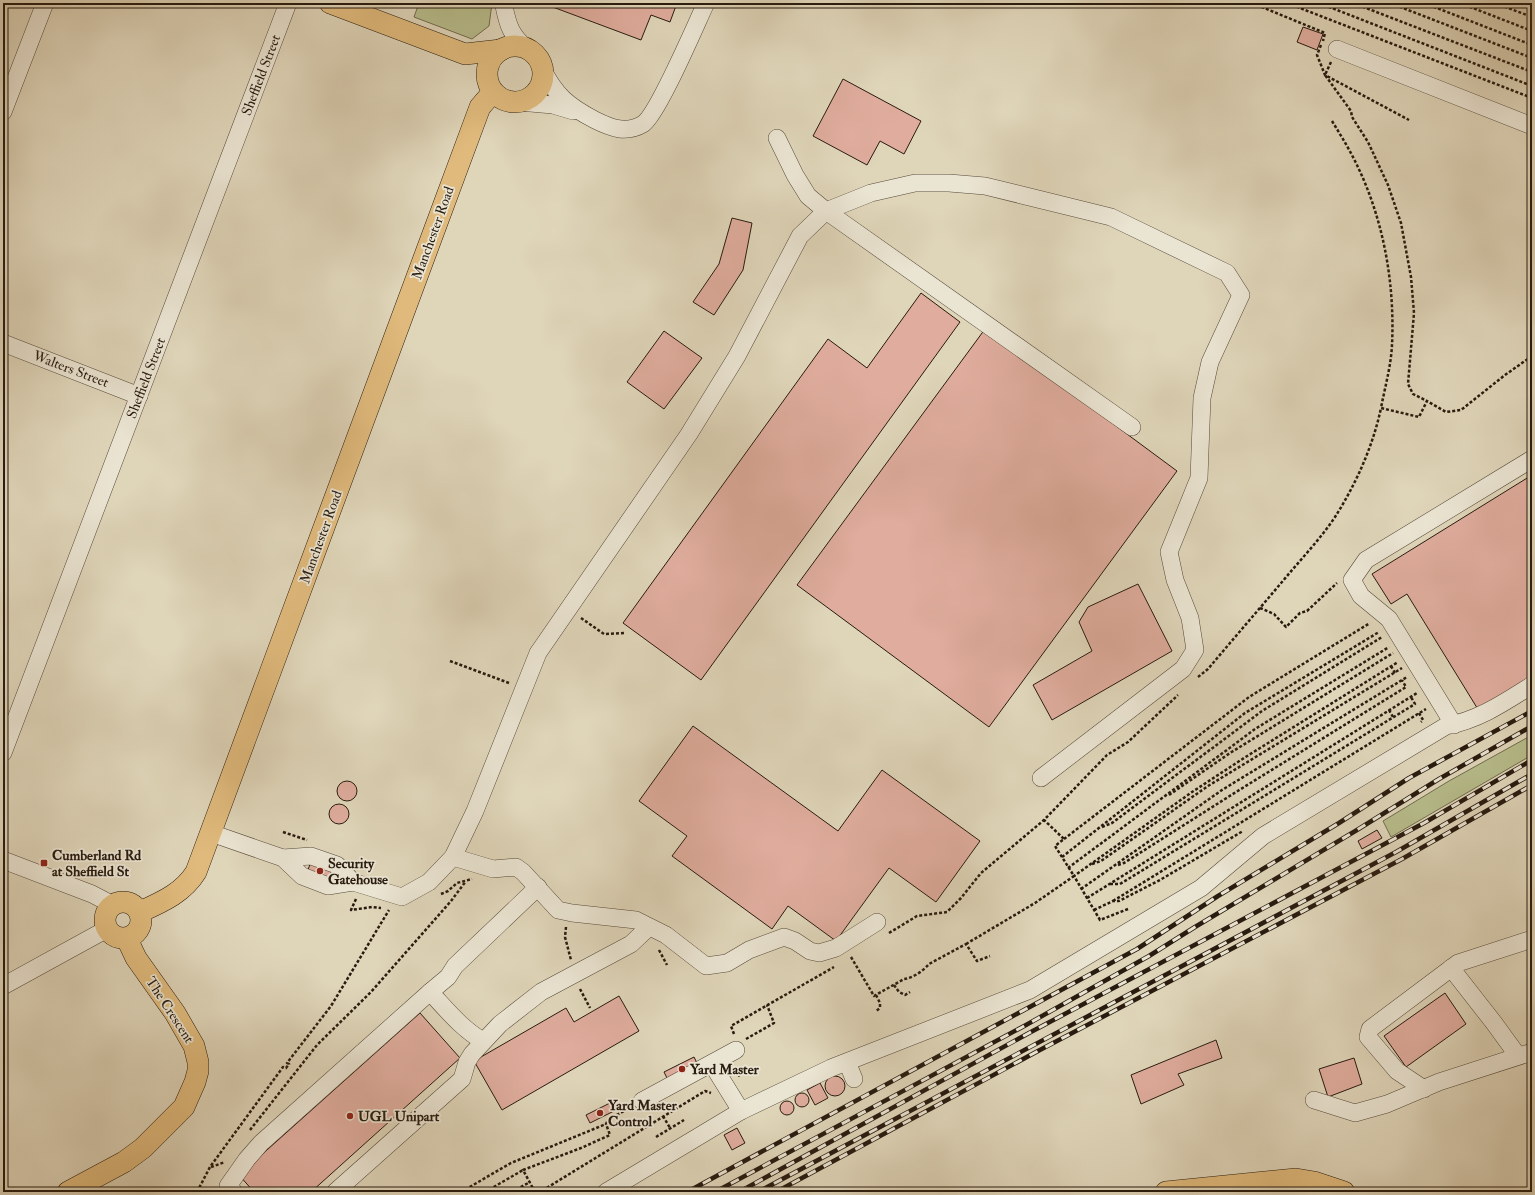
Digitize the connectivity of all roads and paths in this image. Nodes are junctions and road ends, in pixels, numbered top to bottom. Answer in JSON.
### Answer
{"nodes":[{"id":1,"x":44,"y":3,"type":"edge"},
{"id":2,"x":288,"y":3,"type":"edge"},
{"id":3,"x":330,"y":3,"type":"edge"},
{"id":4,"x":706,"y":3,"type":"edge"},
{"id":5,"x":1287,"y":3,"type":"edge"},
{"id":6,"x":1319,"y":3,"type":"edge"},
{"id":7,"x":1353,"y":3,"type":"edge"},
{"id":8,"x":1390,"y":3,"type":"edge"},
{"id":9,"x":1424,"y":3,"type":"edge"},
{"id":10,"x":1460,"y":3,"type":"edge"},
{"id":11,"x":1495,"y":3,"type":"edge"},
{"id":12,"x":504,"y":5,"type":"edge"},
{"id":13,"x":1532,"y":17,"type":"edge"},
{"id":14,"x":1532,"y":31,"type":"edge"},
{"id":15,"x":1532,"y":45,"type":"edge"},
{"id":16,"x":527,"y":48,"type":"junction"},
{"id":17,"x":503,"y":49,"type":"junction"},
{"id":18,"x":1337,"y":49,"type":"joint"},
{"id":19,"x":465,"y":54,"type":"junction"},
{"id":20,"x":1532,"y":58,"type":"edge"},
{"id":21,"x":542,"y":68,"type":"junction"},
{"id":22,"x":1532,"y":72,"type":"edge"},
{"id":23,"x":1532,"y":86,"type":"edge"},
{"id":24,"x":502,"y":95,"type":"junction"},
{"id":25,"x":1532,"y":98,"type":"edge"},
{"id":26,"x":3,"y":112,"type":"edge"},
{"id":27,"x":583,"y":114,"type":"junction"},
{"id":28,"x":1332,"y":121,"type":"dead end"},
{"id":29,"x":1532,"y":126,"type":"edge"},
{"id":30,"x":777,"y":138,"type":"dead end"},
{"id":31,"x":826,"y":211,"type":"junction"},
{"id":32,"x":3,"y":343,"type":"edge"},
{"id":33,"x":1532,"y":356,"type":"edge"},
{"id":34,"x":140,"y":396,"type":"junction"},
{"id":35,"x":1427,"y":402,"type":"junction"},
{"id":36,"x":1381,"y":408,"type":"junction"},
{"id":37,"x":1132,"y":428,"type":"dead end"},
{"id":38,"x":1532,"y":459,"type":"edge"},
{"id":39,"x":1357,"y":573,"type":"junction"},
{"id":40,"x":1260,"y":608,"type":"junction"},
{"id":41,"x":1372,"y":636,"type":"junction"},
{"id":42,"x":1375,"y":641,"type":"junction"},
{"id":43,"x":1403,"y":642,"type":"junction"},
{"id":44,"x":1351,"y":649,"type":"junction"},
{"id":45,"x":1354,"y":654,"type":"junction"},
{"id":46,"x":450,"y":660,"type":"dead end"},
{"id":47,"x":1391,"y":666,"type":"junction"},
{"id":48,"x":1395,"y":673,"type":"junction"},
{"id":49,"x":1197,"y":677,"type":"dead end"},
{"id":50,"x":1369,"y":680,"type":"junction"},
{"id":51,"x":1402,"y":680,"type":"junction"},
{"id":52,"x":503,"y":681,"type":"dead end"},
{"id":53,"x":1532,"y":685,"type":"edge"},
{"id":54,"x":1429,"y":686,"type":"junction"},
{"id":55,"x":1373,"y":687,"type":"junction"},
{"id":56,"x":1181,"y":692,"type":"dead end"},
{"id":57,"x":1411,"y":697,"type":"junction"},
{"id":58,"x":1439,"y":701,"type":"junction"},
{"id":59,"x":1389,"y":710,"type":"junction"},
{"id":60,"x":1393,"y":717,"type":"junction"},
{"id":61,"x":1454,"y":725,"type":"junction"},
{"id":62,"x":3,"y":753,"type":"edge"},
{"id":63,"x":1041,"y":778,"type":"dead end"},
{"id":64,"x":1151,"y":806,"type":"junction"},
{"id":65,"x":1099,"y":829,"type":"junction"},
{"id":66,"x":283,"y":832,"type":"dead end"},
{"id":67,"x":211,"y":833,"type":"junction"},
{"id":68,"x":1064,"y":839,"type":"junction"},
{"id":69,"x":310,"y":841,"type":"dead end"},
{"id":70,"x":453,"y":857,"type":"junction"},
{"id":71,"x":1062,"y":857,"type":"junction"},
{"id":72,"x":283,"y":858,"type":"junction"},
{"id":73,"x":3,"y":860,"type":"edge"},
{"id":74,"x":1088,"y":866,"type":"junction"},
{"id":75,"x":1114,"y":866,"type":"junction"},
{"id":76,"x":1068,"y":868,"type":"junction"},
{"id":77,"x":1074,"y":876,"type":"junction"},
{"id":78,"x":474,"y":879,"type":"dead end"},
{"id":79,"x":466,"y":881,"type":"junction"},
{"id":80,"x":353,"y":882,"type":"junction"},
{"id":81,"x":1109,"y":884,"type":"junction"},
{"id":82,"x":538,"y":887,"type":"junction"},
{"id":83,"x":1082,"y":889,"type":"junction"},
{"id":84,"x":435,"y":896,"type":"dead end"},
{"id":85,"x":1087,"y":898,"type":"junction"},
{"id":86,"x":1113,"y":901,"type":"dead end"},
{"id":87,"x":113,"y":905,"type":"junction"},
{"id":88,"x":1128,"y":909,"type":"dead end"},
{"id":89,"x":396,"y":910,"type":"dead end"},
{"id":90,"x":140,"y":912,"type":"junction"},
{"id":91,"x":877,"y":922,"type":"dead end"},
{"id":92,"x":562,"y":924,"type":"dead end"},
{"id":93,"x":649,"y":927,"type":"junction"},
{"id":94,"x":107,"y":929,"type":"junction"},
{"id":95,"x":127,"y":939,"type":"junction"},
{"id":96,"x":1532,"y":939,"type":"edge"},
{"id":97,"x":966,"y":944,"type":"junction"},
{"id":98,"x":990,"y":956,"type":"dead end"},
{"id":99,"x":850,"y":957,"type":"dead end"},
{"id":100,"x":1451,"y":968,"type":"junction"},
{"id":101,"x":574,"y":974,"type":"junction"},
{"id":102,"x":894,"y":985,"type":"junction"},
{"id":103,"x":3,"y":986,"type":"edge"},
{"id":104,"x":430,"y":992,"type":"junction"},
{"id":105,"x":910,"y":992,"type":"dead end"},
{"id":106,"x":876,"y":995,"type":"junction"},
{"id":107,"x":590,"y":1008,"type":"dead end"},
{"id":108,"x":876,"y":1011,"type":"dead end"},
{"id":109,"x":484,"y":1041,"type":"junction"},
{"id":110,"x":736,"y":1050,"type":"dead end"},
{"id":111,"x":1525,"y":1054,"type":"edge"},
{"id":112,"x":846,"y":1062,"type":"junction"},
{"id":113,"x":712,"y":1064,"type":"junction"},
{"id":114,"x":743,"y":1073,"type":"dead end"},
{"id":115,"x":854,"y":1079,"type":"dead end"},
{"id":116,"x":724,"y":1084,"type":"junction"},
{"id":117,"x":1424,"y":1089,"type":"junction"},
{"id":118,"x":1314,"y":1100,"type":"dead end"},
{"id":119,"x":642,"y":1102,"type":"joint"},
{"id":120,"x":741,"y":1111,"type":"junction"},
{"id":121,"x":663,"y":1116,"type":"junction"},
{"id":122,"x":684,"y":1120,"type":"dead end"},
{"id":123,"x":606,"y":1124,"type":"junction"},
{"id":124,"x":670,"y":1128,"type":"junction"},
{"id":125,"x":248,"y":1132,"type":"dead end"},
{"id":126,"x":656,"y":1137,"type":"dead end"},
{"id":127,"x":229,"y":1157,"type":"dead end"},
{"id":128,"x":210,"y":1167,"type":"junction"},
{"id":129,"x":523,"y":1170,"type":"junction"},
{"id":130,"x":530,"y":1182,"type":"junction"},
{"id":131,"x":68,"y":1192,"type":"edge"},
{"id":132,"x":197,"y":1192,"type":"edge"},
{"id":133,"x":234,"y":1192,"type":"edge"},
{"id":134,"x":335,"y":1192,"type":"edge"},
{"id":135,"x":461,"y":1192,"type":"edge"},
{"id":136,"x":486,"y":1192,"type":"edge"},
{"id":137,"x":512,"y":1192,"type":"edge"},
{"id":138,"x":535,"y":1192,"type":"edge"},
{"id":139,"x":606,"y":1192,"type":"edge"},
{"id":140,"x":1166,"y":1192,"type":"edge"},
{"id":141,"x":1344,"y":1192,"type":"edge"}],
"edges":[{"from":1,"to":26,"type":"street"},
{"from":2,"to":34,"type":"street","name":"Sheffield Street"},
{"from":3,"to":19,"type":"main road"},
{"from":4,"to":27,"type":"street"},
{"from":5,"to":25,"type":"path"},
{"from":6,"to":23,"type":"path"},
{"from":7,"to":22,"type":"path"},
{"from":8,"to":20,"type":"path"},
{"from":9,"to":15,"type":"path"},
{"from":10,"to":14,"type":"path"},
{"from":11,"to":13,"type":"path"},
{"from":12,"to":16,"type":"street"},
{"from":12,"to":17,"type":"street"},
{"from":16,"to":17,"type":"main road"},
{"from":16,"to":21,"type":"main road"},
{"from":17,"to":19,"type":"main road"},
{"from":17,"to":24,"type":"main road"},
{"from":18,"to":29,"type":"street"},
{"from":18,"to":35,"type":"path"},
{"from":19,"to":24,"type":"main road"},
{"from":21,"to":24,"type":"main road"},
{"from":21,"to":27,"type":"street"},
{"from":24,"to":27,"type":"street"},
{"from":24,"to":67,"type":"main road","name":"Manchester Road"},
{"from":28,"to":36,"type":"path"},
{"from":30,"to":31,"type":"street"},
{"from":31,"to":37,"type":"street"},
{"from":31,"to":63,"type":"street"},
{"from":31,"to":70,"type":"street"},
{"from":32,"to":34,"type":"street","name":"Walters Street"},
{"from":33,"to":35,"type":"path"},
{"from":34,"to":62,"type":"street","name":"Sheffield Street"},
{"from":35,"to":36,"type":"path"},
{"from":36,"to":40,"type":"path"},
{"from":38,"to":39,"type":"street"},
{"from":39,"to":40,"type":"path"},
{"from":39,"to":43,"type":"street"},
{"from":40,"to":49,"type":"path"},
{"from":41,"to":42,"type":"path"},
{"from":41,"to":43,"type":"path"},
{"from":41,"to":44,"type":"path"},
{"from":42,"to":43,"type":"path"},
{"from":42,"to":45,"type":"path"},
{"from":43,"to":47,"type":"path"},
{"from":43,"to":48,"type":"path"},
{"from":43,"to":51,"type":"path"},
{"from":43,"to":54,"type":"street"},
{"from":43,"to":64,"type":"path"},
{"from":43,"to":64,"type":"path"},
{"from":43,"to":68,"type":"path"},
{"from":44,"to":45,"type":"path"},
{"from":44,"to":65,"type":"path"},
{"from":45,"to":65,"type":"path"},
{"from":46,"to":52,"type":"path"},
{"from":47,"to":48,"type":"path"},
{"from":47,"to":50,"type":"path"},
{"from":48,"to":55,"type":"path"},
{"from":50,"to":55,"type":"path"},
{"from":50,"to":74,"type":"path"},
{"from":51,"to":75,"type":"path"},
{"from":51,"to":75,"type":"path"},
{"from":53,"to":61,"type":"street"},
{"from":54,"to":57,"type":"path"},
{"from":54,"to":58,"type":"street"},
{"from":55,"to":74,"type":"path"},
{"from":56,"to":68,"type":"path"},
{"from":57,"to":59,"type":"path"},
{"from":57,"to":60,"type":"path"},
{"from":58,"to":61,"type":"street"},
{"from":58,"to":86,"type":"path"},
{"from":59,"to":60,"type":"path"},
{"from":59,"to":81,"type":"path"},
{"from":60,"to":81,"type":"path"},
{"from":61,"to":112,"type":"street"},
{"from":64,"to":76,"type":"path"},
{"from":65,"to":71,"type":"path"},
{"from":66,"to":69,"type":"path"},
{"from":67,"to":72,"type":"street"},
{"from":67,"to":90,"type":"main road","name":"Manchester Road"},
{"from":68,"to":71,"type":"path"},
{"from":70,"to":80,"type":"street"},
{"from":70,"to":82,"type":"street"},
{"from":71,"to":76,"type":"path"},
{"from":72,"to":80,"type":"street"},
{"from":72,"to":80,"type":"street"},
{"from":73,"to":87,"type":"street"},
{"from":74,"to":77,"type":"path"},
{"from":75,"to":83,"type":"path"},
{"from":76,"to":77,"type":"path"},
{"from":77,"to":83,"type":"path"},
{"from":77,"to":97,"type":"path"},
{"from":78,"to":79,"type":"path"},
{"from":79,"to":84,"type":"path"},
{"from":79,"to":125,"type":"path"},
{"from":81,"to":85,"type":"path"},
{"from":82,"to":93,"type":"street"},
{"from":82,"to":104,"type":"street"},
{"from":83,"to":85,"type":"path"},
{"from":85,"to":88,"type":"path"},
{"from":87,"to":90,"type":"main road"},
{"from":87,"to":94,"type":"main road"},
{"from":89,"to":128,"type":"path"},
{"from":90,"to":95,"type":"main road"},
{"from":91,"to":93,"type":"street"},
{"from":92,"to":101,"type":"path"},
{"from":93,"to":101,"type":"street"},
{"from":94,"to":95,"type":"main road"},
{"from":94,"to":103,"type":"street"},
{"from":95,"to":131,"type":"main road","name":"The Crescent"},
{"from":96,"to":100,"type":"street"},
{"from":97,"to":98,"type":"path"},
{"from":97,"to":102,"type":"path"},
{"from":99,"to":106,"type":"path"},
{"from":100,"to":111,"type":"street"},
{"from":100,"to":117,"type":"street"},
{"from":101,"to":107,"type":"path"},
{"from":101,"to":109,"type":"street"},
{"from":102,"to":105,"type":"path"},
{"from":102,"to":106,"type":"path"},
{"from":104,"to":109,"type":"street"},
{"from":104,"to":133,"type":"street"},
{"from":106,"to":108,"type":"path"},
{"from":109,"to":134,"type":"street"},
{"from":110,"to":113,"type":"street"},
{"from":111,"to":117,"type":"street"},
{"from":112,"to":115,"type":"street"},
{"from":112,"to":120,"type":"street"},
{"from":113,"to":116,"type":"street"},
{"from":113,"to":119,"type":"street"},
{"from":114,"to":116,"type":"path"},
{"from":116,"to":120,"type":"street"},
{"from":116,"to":121,"type":"path"},
{"from":117,"to":118,"type":"street"},
{"from":119,"to":123,"type":"path"},
{"from":120,"to":139,"type":"street"},
{"from":121,"to":124,"type":"path"},
{"from":121,"to":138,"type":"path"},
{"from":122,"to":124,"type":"path"},
{"from":123,"to":129,"type":"path"},
{"from":123,"to":135,"type":"path"},
{"from":124,"to":126,"type":"path"},
{"from":127,"to":128,"type":"path"},
{"from":128,"to":132,"type":"path"},
{"from":129,"to":130,"type":"path"},
{"from":129,"to":136,"type":"path"},
{"from":130,"to":137,"type":"path"},
{"from":130,"to":138,"type":"path"},
{"from":140,"to":141,"type":"main road"}]}
